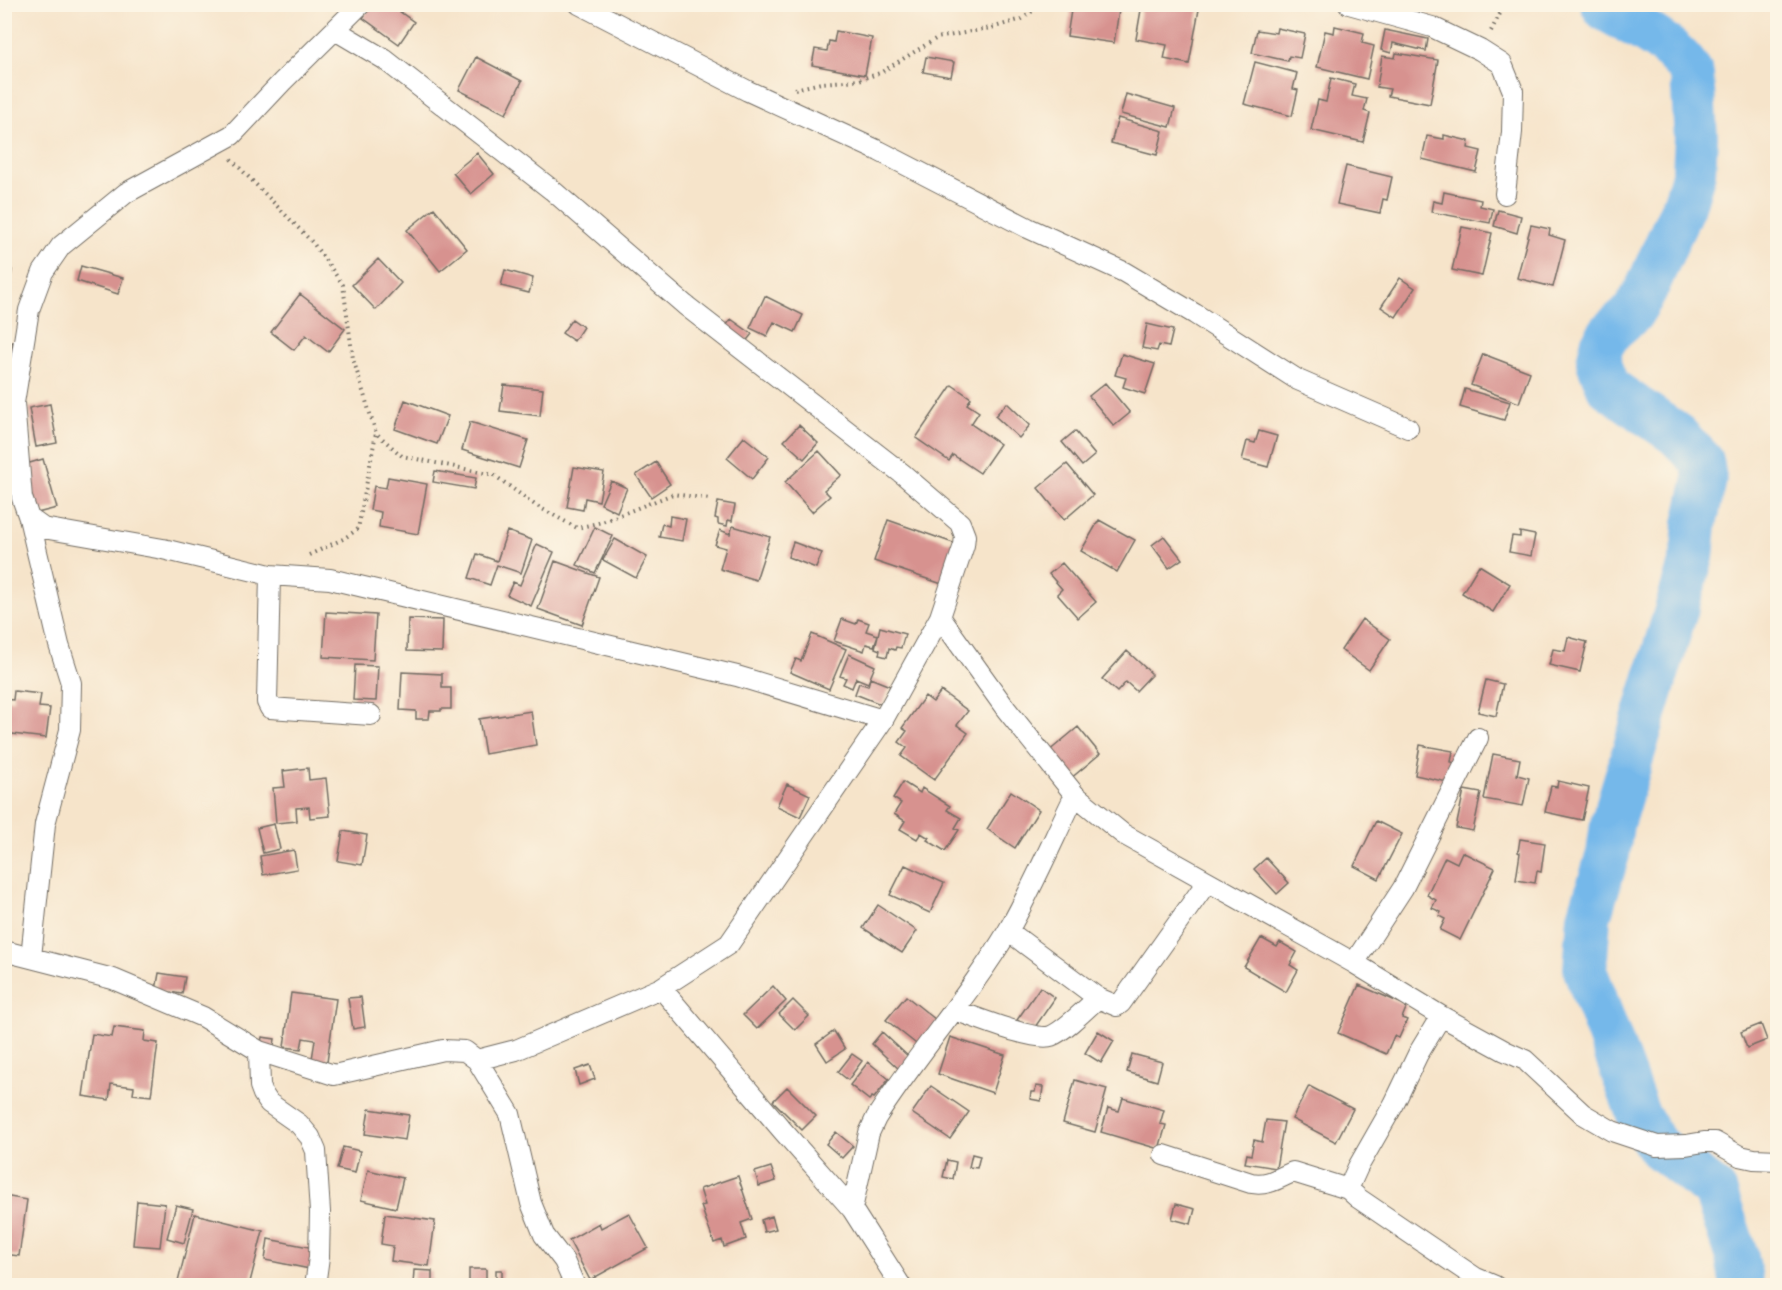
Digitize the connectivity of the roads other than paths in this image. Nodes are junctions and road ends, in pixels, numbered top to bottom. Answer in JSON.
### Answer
{"nodes":[{"id":1,"x":361,"y":4,"type":"edge"},
{"id":2,"x":579,"y":4,"type":"edge"},
{"id":3,"x":1349,"y":4,"type":"edge"},
{"id":4,"x":334,"y":30,"type":"junction"},
{"id":5,"x":1505,"y":194,"type":"dead end"},
{"id":6,"x":1408,"y":428,"type":"dead end"},
{"id":7,"x":29,"y":518,"type":"junction"},
{"id":8,"x":274,"y":575,"type":"junction"},
{"id":9,"x":940,"y":616,"type":"junction"},
{"id":10,"x":371,"y":715,"type":"dead end"},
{"id":11,"x":883,"y":720,"type":"junction"},
{"id":12,"x":1478,"y":738,"type":"dead end"},
{"id":13,"x":1075,"y":795,"type":"junction"},
{"id":14,"x":1207,"y":882,"type":"junction"},
{"id":15,"x":1008,"y":931,"type":"junction"},
{"id":16,"x":4,"y":951,"type":"edge"},
{"id":17,"x":31,"y":957,"type":"junction"},
{"id":18,"x":1354,"y":963,"type":"junction"},
{"id":19,"x":661,"y":988,"type":"junction"},
{"id":20,"x":1098,"y":998,"type":"junction"},
{"id":21,"x":954,"y":1010,"type":"junction"},
{"id":22,"x":1441,"y":1016,"type":"junction"},
{"id":23,"x":259,"y":1051,"type":"junction"},
{"id":24,"x":477,"y":1059,"type":"junction"},
{"id":25,"x":1164,"y":1155,"type":"dead end"},
{"id":26,"x":1778,"y":1160,"type":"edge"},
{"id":27,"x":1348,"y":1189,"type":"junction"},
{"id":28,"x":852,"y":1209,"type":"junction"},
{"id":29,"x":315,"y":1286,"type":"edge"},
{"id":30,"x":575,"y":1286,"type":"edge"},
{"id":31,"x":901,"y":1286,"type":"edge"},
{"id":32,"x":1495,"y":1286,"type":"edge"}],
"edges":[{"from":1,"to":4,"type":"street"},
{"from":2,"to":6,"type":"street"},
{"from":3,"to":5,"type":"street"},
{"from":4,"to":7,"type":"street"},
{"from":4,"to":9,"type":"street"},
{"from":7,"to":8,"type":"street"},
{"from":7,"to":17,"type":"street"},
{"from":8,"to":10,"type":"street"},
{"from":8,"to":11,"type":"street"},
{"from":9,"to":11,"type":"street"},
{"from":9,"to":13,"type":"street"},
{"from":11,"to":19,"type":"street"},
{"from":12,"to":18,"type":"street"},
{"from":13,"to":14,"type":"street"},
{"from":13,"to":15,"type":"street"},
{"from":14,"to":18,"type":"street"},
{"from":14,"to":20,"type":"street"},
{"from":15,"to":20,"type":"street"},
{"from":15,"to":21,"type":"street"},
{"from":16,"to":17,"type":"street"},
{"from":17,"to":23,"type":"street"},
{"from":18,"to":22,"type":"street"},
{"from":19,"to":24,"type":"street"},
{"from":19,"to":28,"type":"street"},
{"from":20,"to":21,"type":"street"},
{"from":21,"to":28,"type":"street"},
{"from":22,"to":26,"type":"street"},
{"from":22,"to":27,"type":"street"},
{"from":23,"to":24,"type":"street"},
{"from":23,"to":29,"type":"street"},
{"from":24,"to":30,"type":"street"},
{"from":25,"to":27,"type":"street"},
{"from":27,"to":32,"type":"street"},
{"from":28,"to":31,"type":"street"}]}
